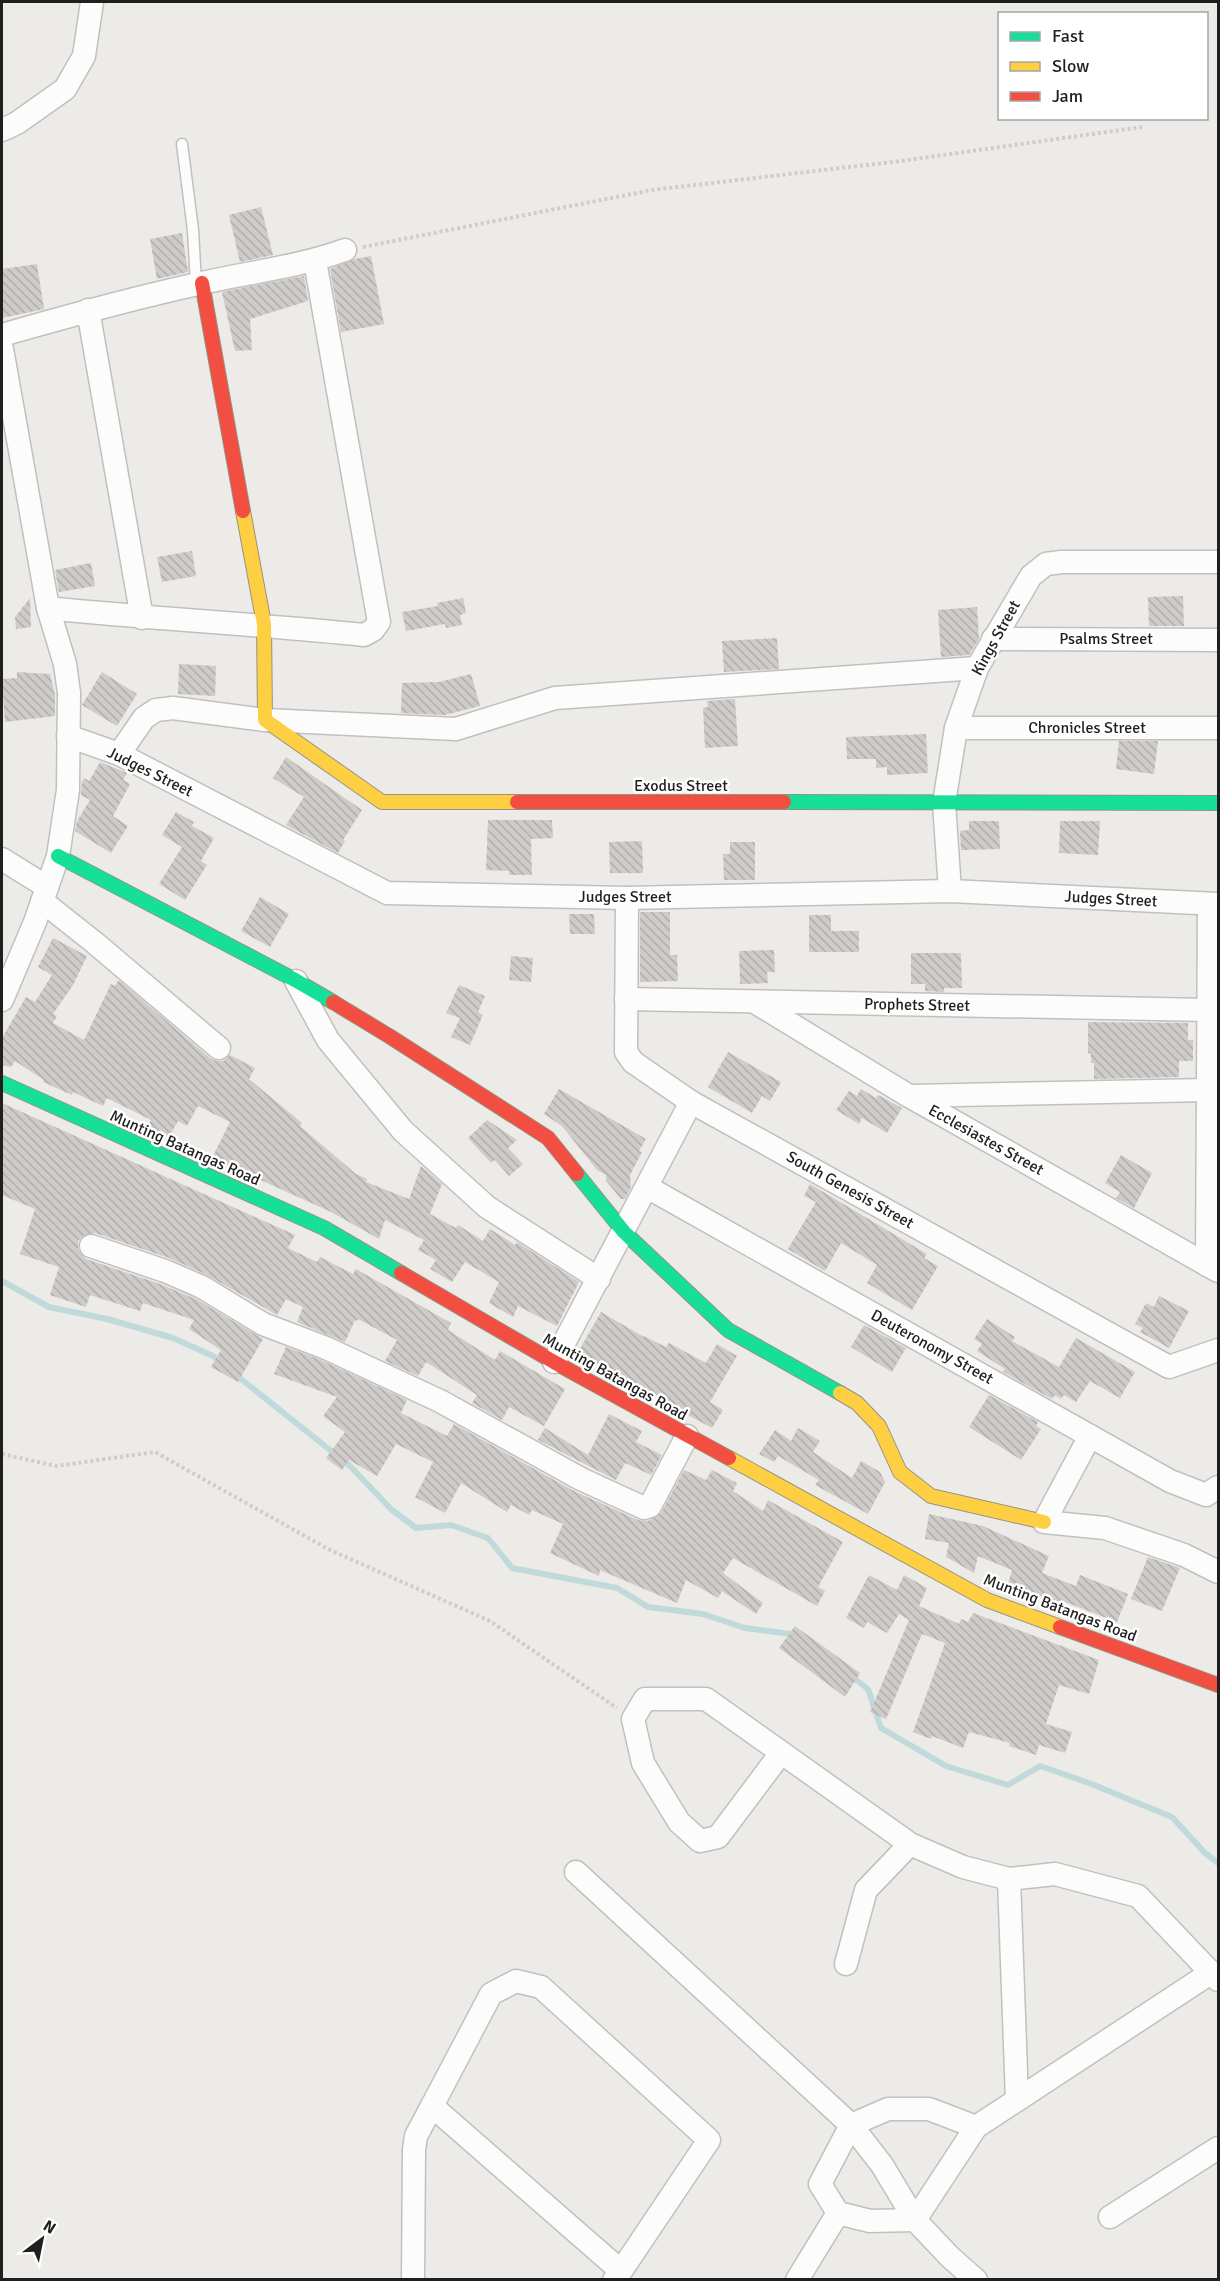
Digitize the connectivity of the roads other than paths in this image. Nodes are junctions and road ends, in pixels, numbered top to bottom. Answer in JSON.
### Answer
{"nodes":[{"id":1,"x":92,"y":2,"type":"edge"},
{"id":2,"x":2,"y":130,"type":"edge"},
{"id":3,"x":182,"y":144,"type":"dead end"},
{"id":4,"x":345,"y":250,"type":"road end"},
{"id":5,"x":315,"y":261,"type":"junction"},
{"id":6,"x":199,"y":284,"type":"junction"},
{"id":7,"x":88,"y":310,"type":"junction"},
{"id":8,"x":2,"y":335,"type":"edge"},
{"id":9,"x":2,"y":349,"type":"edge"},
{"id":10,"x":1218,"y":562,"type":"edge"},
{"id":11,"x":48,"y":608,"type":"junction"},
{"id":12,"x":142,"y":618,"type":"junction"},
{"id":13,"x":264,"y":624,"type":"junction"},
{"id":14,"x":993,"y":639,"type":"junction"},
{"id":15,"x":1218,"y":640,"type":"edge"},
{"id":16,"x":977,"y":668,"type":"junction"},
{"id":17,"x":265,"y":720,"type":"junction"},
{"id":18,"x":956,"y":728,"type":"junction"},
{"id":19,"x":1218,"y":728,"type":"edge"},
{"id":20,"x":68,"y":736,"type":"junction"},
{"id":21,"x":119,"y":754,"type":"junction"},
{"id":22,"x":944,"y":803,"type":"junction"},
{"id":23,"x":1218,"y":803,"type":"edge"},
{"id":24,"x":58,"y":856,"type":"junction"},
{"id":25,"x":2,"y":859,"type":"edge"},
{"id":26,"x":951,"y":891,"type":"junction"},
{"id":27,"x":44,"y":894,"type":"junction"},
{"id":28,"x":627,"y":898,"type":"junction"},
{"id":29,"x":1214,"y":904,"type":"edge"},
{"id":30,"x":295,"y":980,"type":"junction"},
{"id":31,"x":626,"y":999,"type":"junction"},
{"id":32,"x":2,"y":1000,"type":"edge"},
{"id":33,"x":757,"y":1003,"type":"junction"},
{"id":34,"x":1208,"y":1010,"type":"junction"},
{"id":35,"x":219,"y":1048,"type":"dead end"},
{"id":36,"x":2,"y":1083,"type":"edge"},
{"id":37,"x":1208,"y":1090,"type":"junction"},
{"id":38,"x":909,"y":1096,"type":"junction"},
{"id":39,"x":691,"y":1102,"type":"junction"},
{"id":40,"x":647,"y":1187,"type":"junction"},
{"id":41,"x":624,"y":1232,"type":"junction"},
{"id":42,"x":92,"y":1246,"type":"dead end"},
{"id":43,"x":1213,"y":1268,"type":"edge"},
{"id":44,"x":599,"y":1279,"type":"junction"},
{"id":45,"x":1218,"y":1350,"type":"edge"},
{"id":46,"x":554,"y":1362,"type":"junction"},
{"id":47,"x":1090,"y":1436,"type":"junction"},
{"id":48,"x":687,"y":1437,"type":"junction"},
{"id":49,"x":1218,"y":1488,"type":"edge"},
{"id":50,"x":1044,"y":1522,"type":"junction"},
{"id":51,"x":1218,"y":1572,"type":"edge"},
{"id":52,"x":1218,"y":1685,"type":"edge"},
{"id":53,"x":781,"y":1753,"type":"junction"},
{"id":54,"x":910,"y":1844,"type":"junction"},
{"id":55,"x":576,"y":1872,"type":"dead end"},
{"id":56,"x":1010,"y":1879,"type":"junction"},
{"id":57,"x":846,"y":1964,"type":"dead end"},
{"id":58,"x":1215,"y":1976,"type":"edge"},
{"id":59,"x":1017,"y":2100,"type":"junction"},
{"id":60,"x":432,"y":2106,"type":"junction"},
{"id":61,"x":850,"y":2125,"type":"junction"},
{"id":62,"x":976,"y":2127,"type":"junction"},
{"id":63,"x":1218,"y":2148,"type":"edge"},
{"id":64,"x":838,"y":2213,"type":"junction"},
{"id":65,"x":1110,"y":2217,"type":"dead end"},
{"id":66,"x":915,"y":2220,"type":"junction"},
{"id":67,"x":617,"y":2275,"type":"edge"},
{"id":68,"x":413,"y":2280,"type":"edge"},
{"id":69,"x":797,"y":2280,"type":"edge"},
{"id":70,"x":976,"y":2280,"type":"edge"}],
"edges":[{"from":1,"to":2,"type":"street"},
{"from":3,"to":6,"type":"lane"},
{"from":4,"to":5,"type":"street"},
{"from":5,"to":6,"type":"street"},
{"from":5,"to":13,"type":"street"},
{"from":6,"to":7,"type":"street"},
{"from":6,"to":13,"type":"street"},
{"from":7,"to":8,"type":"street"},
{"from":7,"to":12,"type":"street"},
{"from":9,"to":11,"type":"street"},
{"from":10,"to":14,"type":"street","name":"Kings Street"},
{"from":11,"to":12,"type":"street"},
{"from":11,"to":20,"type":"street"},
{"from":12,"to":13,"type":"street"},
{"from":13,"to":17,"type":"street"},
{"from":14,"to":15,"type":"street","name":"Psalms Street"},
{"from":14,"to":16,"type":"street","name":"Kings Street"},
{"from":16,"to":17,"type":"street"},
{"from":16,"to":18,"type":"street","name":"Kings Street"},
{"from":17,"to":21,"type":"street"},
{"from":17,"to":22,"type":"street","name":"Exodus Street"},
{"from":18,"to":19,"type":"street","name":"Chronicles Street"},
{"from":18,"to":22,"type":"street","name":"Kings Street"},
{"from":20,"to":21,"type":"street","name":"Judges Street"},
{"from":20,"to":24,"type":"street"},
{"from":21,"to":28,"type":"street","name":"Judges Street"},
{"from":22,"to":23,"type":"street","name":"Exodus Street"},
{"from":22,"to":26,"type":"street","name":"Kings Street"},
{"from":24,"to":27,"type":"street"},
{"from":24,"to":30,"type":"street"},
{"from":25,"to":27,"type":"street"},
{"from":26,"to":28,"type":"street","name":"Judges Street"},
{"from":26,"to":29,"type":"street","name":"Judges Street"},
{"from":27,"to":32,"type":"street"},
{"from":27,"to":35,"type":"street"},
{"from":28,"to":31,"type":"street","name":"South Genesis Street"},
{"from":29,"to":34,"type":"street"},
{"from":30,"to":41,"type":"street"},
{"from":30,"to":44,"type":"street"},
{"from":31,"to":33,"type":"street","name":"Prophets Street"},
{"from":31,"to":39,"type":"street","name":"South Genesis Street"},
{"from":33,"to":34,"type":"street","name":"Prophets Street"},
{"from":33,"to":38,"type":"street","name":"Ecclesiastes Street"},
{"from":34,"to":37,"type":"street"},
{"from":36,"to":46,"type":"street","name":"Munting Batangas Road"},
{"from":37,"to":38,"type":"street"},
{"from":37,"to":43,"type":"street"},
{"from":38,"to":43,"type":"street","name":"Ecclesiastes Street"},
{"from":39,"to":40,"type":"street"},
{"from":39,"to":45,"type":"street","name":"South Genesis Street"},
{"from":40,"to":41,"type":"street"},
{"from":40,"to":47,"type":"street","name":"Deuteronomy Street"},
{"from":41,"to":44,"type":"street"},
{"from":41,"to":50,"type":"street"},
{"from":42,"to":48,"type":"street"},
{"from":44,"to":46,"type":"street"},
{"from":46,"to":48,"type":"street","name":"Munting Batangas Road"},
{"from":47,"to":49,"type":"street","name":"Deuteronomy Street"},
{"from":47,"to":50,"type":"street"},
{"from":48,"to":52,"type":"street","name":"Munting Batangas Road"},
{"from":50,"to":51,"type":"street"},
{"from":53,"to":53,"type":"street"},
{"from":53,"to":54,"type":"street"},
{"from":54,"to":56,"type":"street"},
{"from":54,"to":57,"type":"street"},
{"from":55,"to":61,"type":"street"},
{"from":56,"to":58,"type":"street"},
{"from":56,"to":59,"type":"street"},
{"from":58,"to":59,"type":"street"},
{"from":59,"to":62,"type":"street"},
{"from":60,"to":67,"type":"street"},
{"from":60,"to":67,"type":"street"},
{"from":60,"to":68,"type":"street"},
{"from":61,"to":62,"type":"street"},
{"from":61,"to":64,"type":"street"},
{"from":61,"to":66,"type":"street"},
{"from":62,"to":66,"type":"street"},
{"from":63,"to":65,"type":"street"},
{"from":64,"to":66,"type":"street"},
{"from":64,"to":69,"type":"street"},
{"from":66,"to":70,"type":"street"}]}
